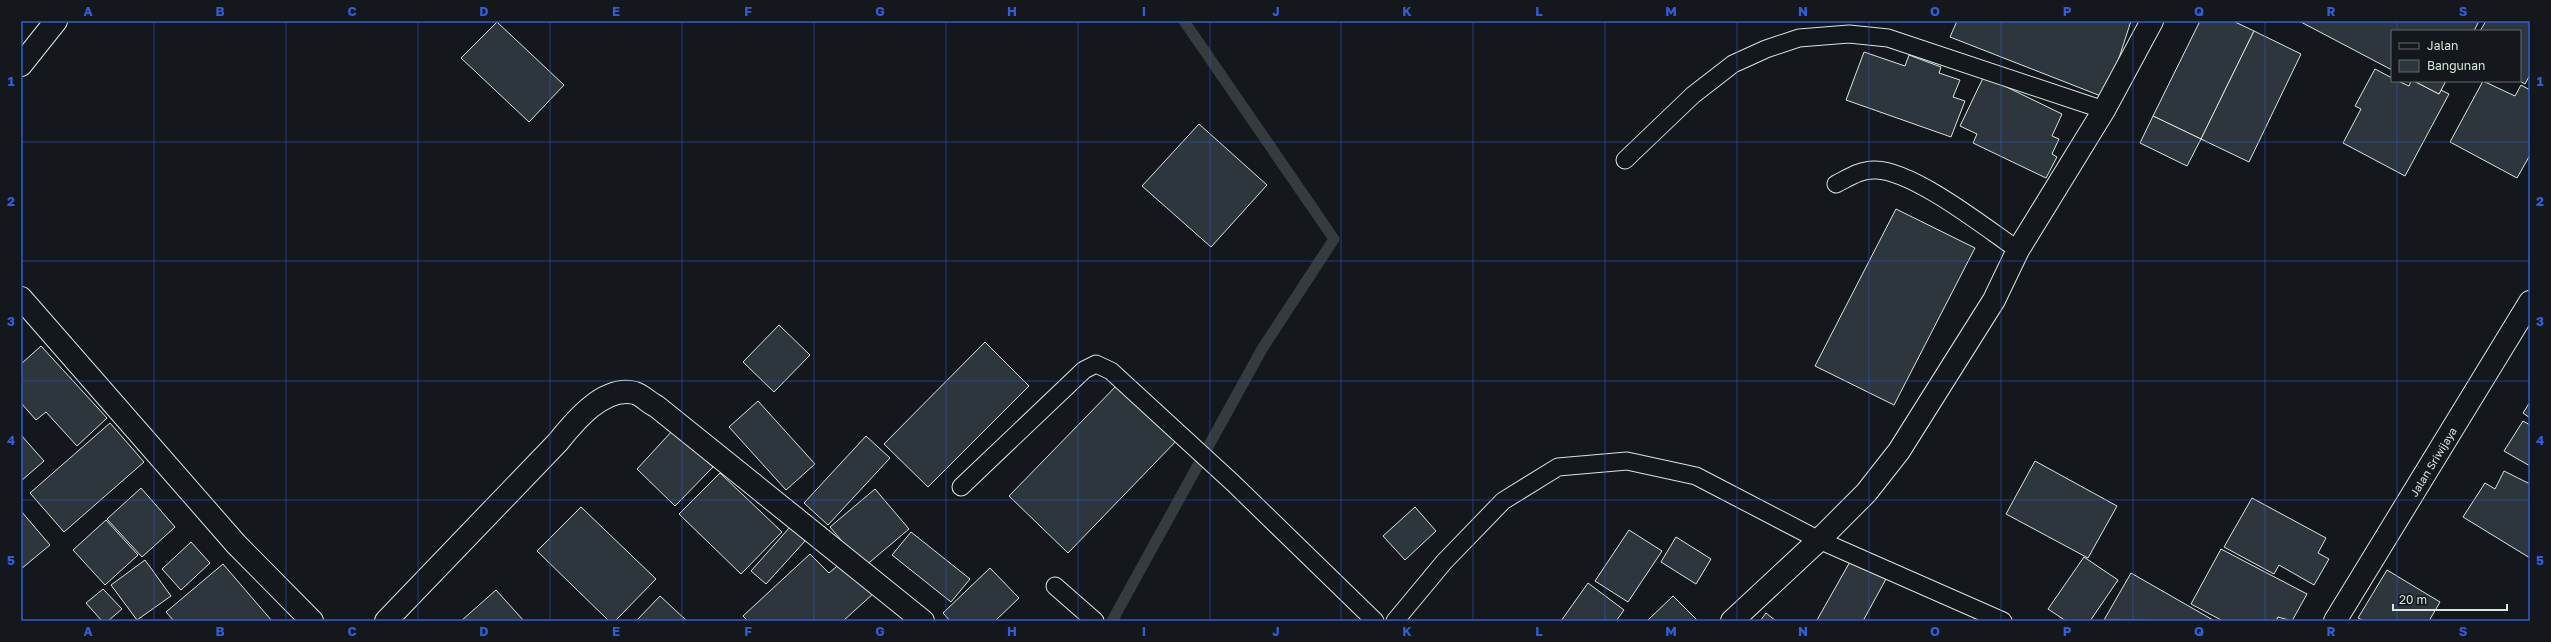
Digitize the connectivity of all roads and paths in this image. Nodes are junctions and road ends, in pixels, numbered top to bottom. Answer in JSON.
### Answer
{"nodes":[{"id":1,"x":56,"y":21,"type":"edge"},
{"id":2,"x":2152,"y":21,"type":"edge"},
{"id":3,"x":21,"y":65,"type":"edge"},
{"id":4,"x":2104,"y":110,"type":"junction"},
{"id":5,"x":1625,"y":160,"type":"dead end"},
{"id":6,"x":1836,"y":184,"type":"dead end"},
{"id":7,"x":2018,"y":250,"type":"junction"},
{"id":8,"x":21,"y":298,"type":"edge"},
{"id":9,"x":2530,"y":302,"type":"edge"},
{"id":10,"x":961,"y":487,"type":"dead end"},
{"id":11,"x":1819,"y":540,"type":"junction"},
{"id":12,"x":1055,"y":586,"type":"dead end"},
{"id":13,"x":312,"y":621,"type":"edge"},
{"id":14,"x":386,"y":621,"type":"edge"},
{"id":15,"x":923,"y":621,"type":"edge"},
{"id":16,"x":1094,"y":621,"type":"edge"},
{"id":17,"x":1375,"y":621,"type":"edge"},
{"id":18,"x":1395,"y":621,"type":"edge"},
{"id":19,"x":1732,"y":621,"type":"edge"},
{"id":20,"x":2003,"y":621,"type":"edge"},
{"id":21,"x":2335,"y":621,"type":"edge"}],
"edges":[{"from":1,"to":3,"type":"street"},
{"from":2,"to":4,"type":"street"},
{"from":4,"to":5,"type":"lane"},
{"from":4,"to":7,"type":"street"},
{"from":6,"to":7,"type":"lane"},
{"from":7,"to":11,"type":"street"},
{"from":8,"to":13,"type":"street"},
{"from":9,"to":21,"type":"street","name":"Jalan Sriwijaya"},
{"from":10,"to":17,"type":"lane"},
{"from":11,"to":18,"type":"lane"},
{"from":11,"to":19,"type":"street"},
{"from":11,"to":20,"type":"lane"},
{"from":12,"to":16,"type":"lane"},
{"from":14,"to":15,"type":"street"}]}
